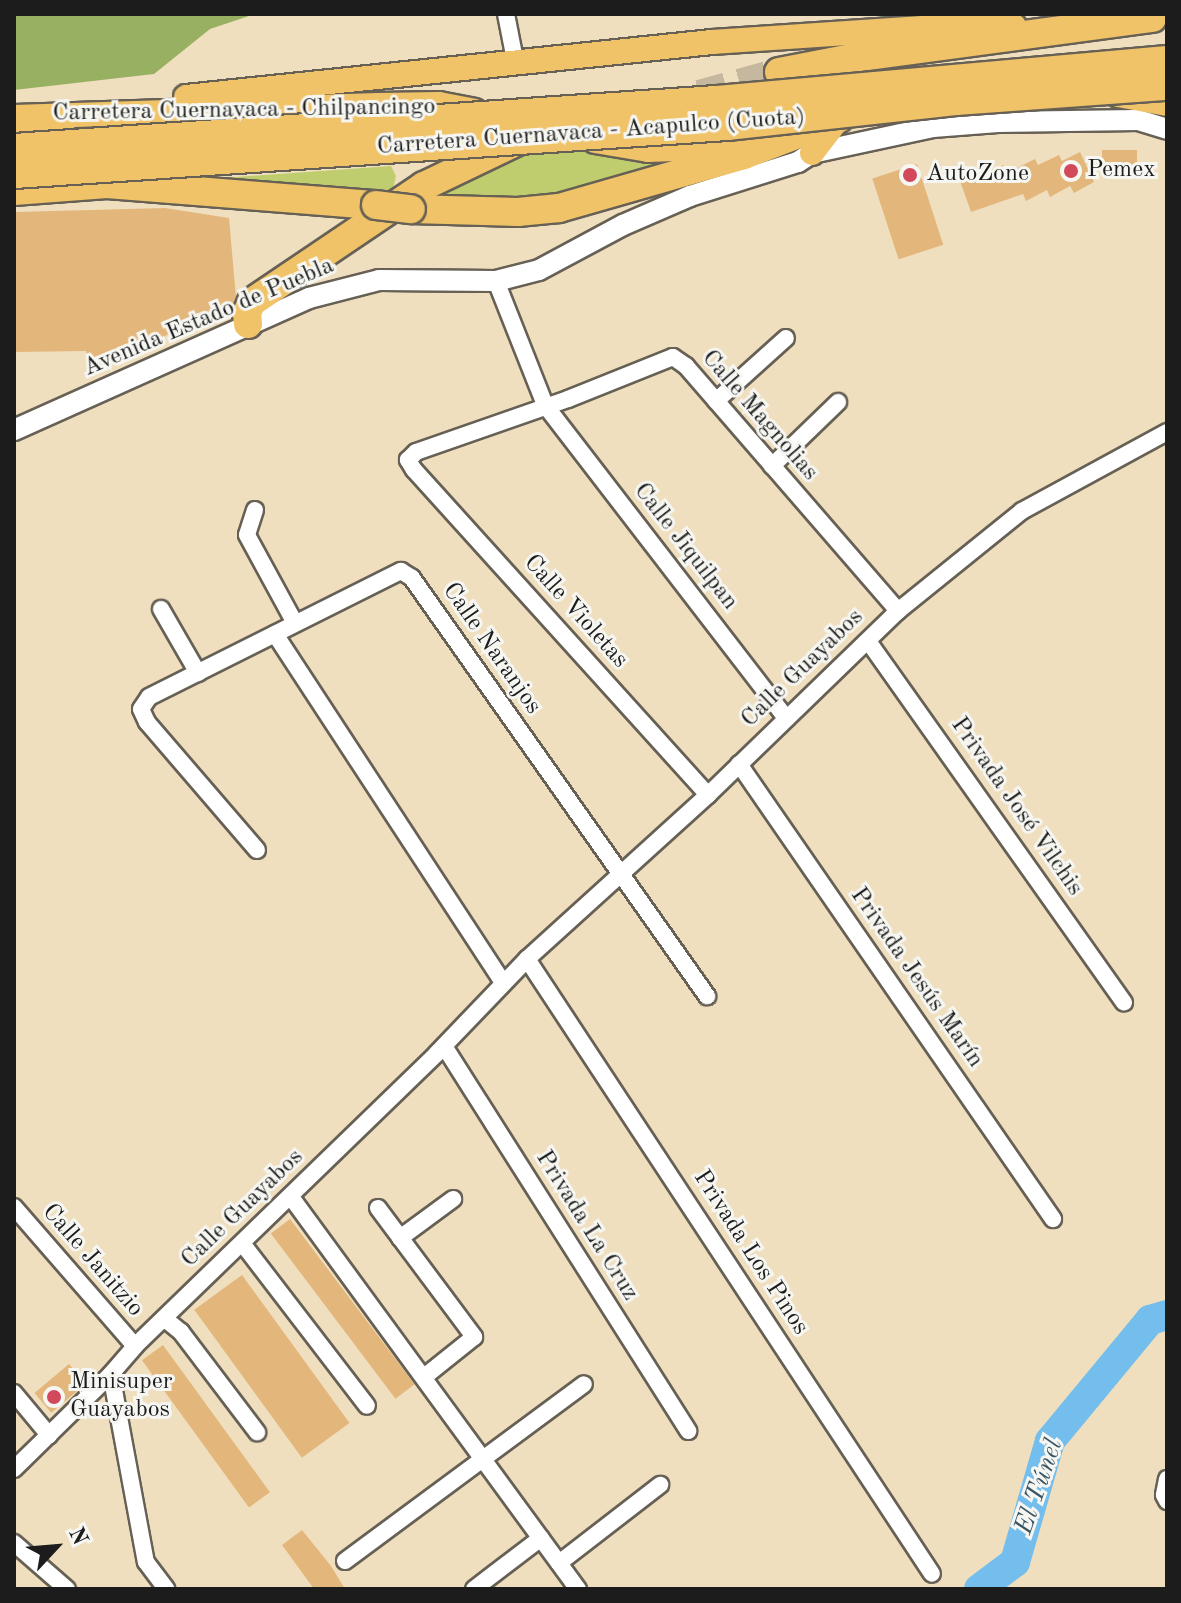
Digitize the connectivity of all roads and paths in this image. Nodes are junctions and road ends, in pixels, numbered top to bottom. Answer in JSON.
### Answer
{"nodes":[{"id":1,"x":506,"y":14,"type":"edge"},
{"id":2,"x":1161,"y":16,"type":"edge"},
{"id":3,"x":515,"y":60,"type":"junction"},
{"id":4,"x":1167,"y":60,"type":"edge"},
{"id":5,"x":779,"y":72,"type":"tunnel mouth"},
{"id":6,"x":1167,"y":86,"type":"edge"},
{"id":7,"x":1167,"y":107,"type":"edge"},
{"id":8,"x":838,"y":119,"type":"junction"},
{"id":9,"x":18,"y":122,"type":"edge"},
{"id":10,"x":1167,"y":129,"type":"edge"},
{"id":11,"x":14,"y":148,"type":"edge"},
{"id":12,"x":812,"y":153,"type":"junction"},
{"id":13,"x":14,"y":174,"type":"edge"},
{"id":14,"x":14,"y":191,"type":"edge"},
{"id":15,"x":496,"y":281,"type":"junction"},
{"id":16,"x":248,"y":324,"type":"junction"},
{"id":17,"x":786,"y":338,"type":"dead end"},
{"id":18,"x":716,"y":401,"type":"junction"},
{"id":19,"x":838,"y":402,"type":"dead end"},
{"id":20,"x":545,"y":405,"type":"junction"},
{"id":21,"x":14,"y":430,"type":"edge"},
{"id":22,"x":1167,"y":432,"type":"edge"},
{"id":23,"x":772,"y":466,"type":"junction"},
{"id":24,"x":255,"y":510,"type":"dead end"},
{"id":25,"x":161,"y":609,"type":"dead end"},
{"id":26,"x":898,"y":611,"type":"junction"},
{"id":27,"x":295,"y":623,"type":"junction"},
{"id":28,"x":275,"y":634,"type":"junction"},
{"id":29,"x":868,"y":641,"type":"junction"},
{"id":30,"x":198,"y":673,"type":"junction"},
{"id":31,"x":787,"y":719,"type":"junction"},
{"id":32,"x":739,"y":764,"type":"junction"},
{"id":33,"x":708,"y":795,"type":"junction"},
{"id":34,"x":257,"y":850,"type":"dead end"},
{"id":35,"x":618,"y":875,"type":"junction"},
{"id":36,"x":527,"y":959,"type":"junction"},
{"id":37,"x":503,"y":982,"type":"junction"},
{"id":38,"x":707,"y":996,"type":"dead end"},
{"id":39,"x":1124,"y":1002,"type":"dead end"},
{"id":40,"x":444,"y":1046,"type":"junction"},
{"id":41,"x":291,"y":1197,"type":"junction"},
{"id":42,"x":453,"y":1199,"type":"dead end"},
{"id":43,"x":378,"y":1208,"type":"dead end"},
{"id":44,"x":15,"y":1211,"type":"edge"},
{"id":45,"x":1053,"y":1219,"type":"dead end"},
{"id":46,"x":400,"y":1238,"type":"junction"},
{"id":47,"x":242,"y":1243,"type":"junction"},
{"id":48,"x":165,"y":1319,"type":"junction"},
{"id":49,"x":135,"y":1346,"type":"junction"},
{"id":50,"x":111,"y":1374,"type":"junction"},
{"id":51,"x":424,"y":1377,"type":"junction"},
{"id":52,"x":584,"y":1384,"type":"dead end"},
{"id":53,"x":14,"y":1393,"type":"edge"},
{"id":54,"x":367,"y":1406,"type":"dead end"},
{"id":55,"x":688,"y":1431,"type":"dead end"},
{"id":56,"x":257,"y":1432,"type":"dead end"},
{"id":57,"x":49,"y":1435,"type":"junction"},
{"id":58,"x":482,"y":1459,"type":"junction"},
{"id":59,"x":14,"y":1469,"type":"edge"},
{"id":60,"x":1167,"y":1479,"type":"edge"},
{"id":61,"x":660,"y":1485,"type":"dead end"},
{"id":62,"x":1167,"y":1501,"type":"edge"},
{"id":63,"x":541,"y":1538,"type":"junction"},
{"id":64,"x":14,"y":1543,"type":"edge"},
{"id":65,"x":345,"y":1561,"type":"dead end"},
{"id":66,"x":559,"y":1563,"type":"junction"},
{"id":67,"x":932,"y":1574,"type":"dead end"},
{"id":68,"x":159,"y":1586,"type":"edge"},
{"id":69,"x":67,"y":1589,"type":"edge"},
{"id":70,"x":474,"y":1589,"type":"edge"},
{"id":71,"x":578,"y":1589,"type":"edge"}],
"edges":[{"from":1,"to":3,"type":"street"},
{"from":2,"to":3,"type":"main road","name":"Carretera Cuernavaca - Chilpancingo"},
{"from":2,"to":5,"type":"highway"},
{"from":3,"to":9,"type":"main road","name":"Carretera Cuernavaca - Chilpancingo"},
{"from":4,"to":11,"type":"highway","name":"Carretera Cuernavaca - Acapulco (Cuota)","bridge":true},
{"from":6,"to":13,"type":"highway","name":"Carretera Cuernavaca - Acapulco (Cuota)","bridge":true},
{"from":7,"to":8,"type":"main road","name":"Carretera Cuernavaca - Chilpancingo"},
{"from":8,"to":9,"type":"main road","name":"Carretera Cuernavaca - Chilpancingo"},
{"from":8,"to":12,"type":"main road"},
{"from":8,"to":14,"type":"highway","bridge":true},
{"from":9,"to":16,"type":"highway"},
{"from":10,"to":12,"type":"street","name":"Avenida Estado de Puebla"},
{"from":12,"to":15,"type":"street","name":"Avenida Estado de Puebla"},
{"from":15,"to":16,"type":"street","name":"Avenida Estado de Puebla"},
{"from":15,"to":20,"type":"street","name":"Calle Jiquilpan"},
{"from":16,"to":21,"type":"street","name":"Avenida Estado de Puebla"},
{"from":17,"to":18,"type":"street"},
{"from":18,"to":20,"type":"street","name":"Calle Magnolias"},
{"from":18,"to":23,"type":"street","name":"Calle Magnolias"},
{"from":19,"to":23,"type":"street"},
{"from":20,"to":31,"type":"street","name":"Calle Jiquilpan"},
{"from":20,"to":33,"type":"street","name":"Calle Violetas"},
{"from":22,"to":26,"type":"street","name":"Calle Guayabos"},
{"from":23,"to":26,"type":"street","name":"Calle Magnolias"},
{"from":24,"to":27,"type":"street"},
{"from":25,"to":30,"type":"street"},
{"from":26,"to":29,"type":"street","name":"Calle Guayabos"},
{"from":27,"to":28,"type":"street","name":"Calle Naranjos"},
{"from":27,"to":35,"type":"street","name":"Calle Naranjos"},
{"from":28,"to":30,"type":"street","name":"Calle Naranjos"},
{"from":28,"to":37,"type":"street"},
{"from":29,"to":31,"type":"street","name":"Calle Guayabos"},
{"from":29,"to":39,"type":"street","name":"Privada José Vilchis"},
{"from":30,"to":34,"type":"street","name":"Calle Naranjos"},
{"from":31,"to":32,"type":"street","name":"Calle Guayabos"},
{"from":32,"to":33,"type":"street","name":"Calle Guayabos"},
{"from":32,"to":45,"type":"street","name":"Privada Jesús Marín"},
{"from":33,"to":35,"type":"street","name":"Calle Guayabos"},
{"from":35,"to":36,"type":"street","name":"Calle Guayabos"},
{"from":35,"to":38,"type":"street","name":"Calle Naranjos"},
{"from":36,"to":37,"type":"street","name":"Calle Guayabos"},
{"from":36,"to":67,"type":"street","name":"Privada Los Pinos"},
{"from":37,"to":40,"type":"street","name":"Calle Guayabos"},
{"from":40,"to":41,"type":"street","name":"Calle Guayabos"},
{"from":40,"to":55,"type":"street","name":"Privada La Cruz"},
{"from":41,"to":47,"type":"street","name":"Calle Guayabos"},
{"from":41,"to":51,"type":"street"},
{"from":42,"to":46,"type":"street"},
{"from":43,"to":46,"type":"street"},
{"from":44,"to":49,"type":"street","name":"Calle Janitzio"},
{"from":46,"to":51,"type":"street"},
{"from":47,"to":48,"type":"street","name":"Calle Guayabos"},
{"from":47,"to":54,"type":"street"},
{"from":48,"to":49,"type":"street","name":"Calle Guayabos"},
{"from":48,"to":56,"type":"street"},
{"from":49,"to":50,"type":"street","name":"Calle Guayabos"},
{"from":50,"to":57,"type":"street","name":"Calle Guayabos"},
{"from":50,"to":68,"type":"street"},
{"from":51,"to":58,"type":"street"},
{"from":52,"to":58,"type":"street"},
{"from":53,"to":57,"type":"street"},
{"from":57,"to":59,"type":"street","name":"Calle Guayabos"},
{"from":58,"to":63,"type":"street"},
{"from":58,"to":65,"type":"street"},
{"from":60,"to":62,"type":"street"},
{"from":61,"to":66,"type":"street"},
{"from":63,"to":66,"type":"street"},
{"from":63,"to":70,"type":"street"},
{"from":64,"to":69,"type":"street"},
{"from":66,"to":71,"type":"street"}]}
